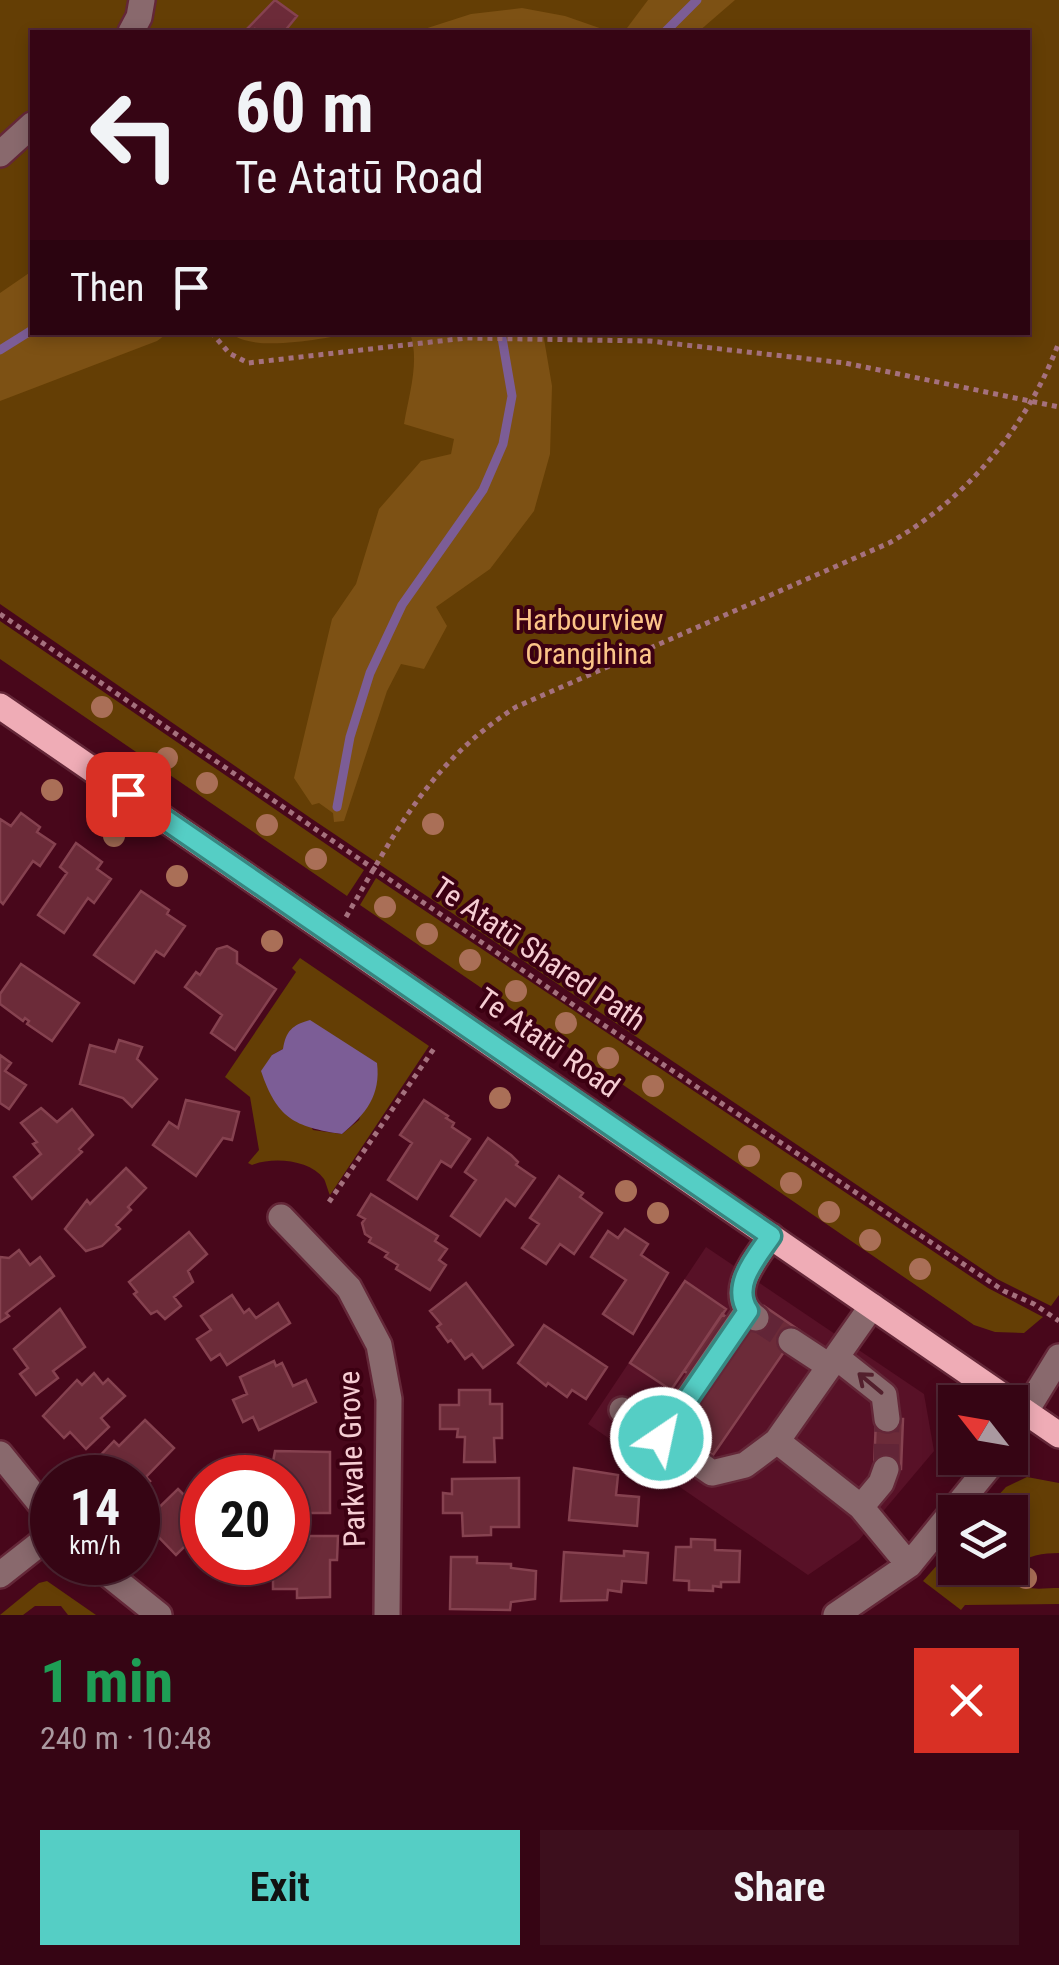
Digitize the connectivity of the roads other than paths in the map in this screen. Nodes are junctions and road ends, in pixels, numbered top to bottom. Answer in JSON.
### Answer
{"nodes":[{"id":1,"x":142,"y":0,"type":"edge"},
{"id":2,"x":132,"y":30,"type":"edge"},
{"id":3,"x":30,"y":127,"type":"edge"},
{"id":4,"x":0,"y":154,"type":"edge"},
{"id":5,"x":0,"y":706,"type":"edge"},
{"id":6,"x":281,"y":1216,"type":"dead end"},
{"id":7,"x":771,"y":1236,"type":"junction"},
{"id":8,"x":872,"y":1306,"type":"junction"},
{"id":9,"x":791,"y":1341,"type":"tunnel mouth"},
{"id":10,"x":1059,"y":1357,"type":"edge"},
{"id":11,"x":833,"y":1362,"type":"junction"},
{"id":12,"x":988,"y":1385,"type":"edge"},
{"id":13,"x":622,"y":1410,"type":"dead end"},
{"id":14,"x":1028,"y":1410,"type":"edge"},
{"id":15,"x":1028,"y":1413,"type":"edge"},
{"id":16,"x":887,"y":1418,"type":"tunnel mouth"},
{"id":17,"x":1059,"y":1434,"type":"edge"},
{"id":18,"x":661,"y":1438,"type":"junction"},
{"id":19,"x":777,"y":1441,"type":"junction"},
{"id":20,"x":0,"y":1454,"type":"edge"},
{"id":21,"x":886,"y":1469,"type":"tunnel mouth"},
{"id":22,"x":982,"y":1475,"type":"edge"},
{"id":23,"x":30,"y":1491,"type":"edge"},
{"id":24,"x":861,"y":1507,"type":"junction"},
{"id":25,"x":30,"y":1551,"type":"edge"},
{"id":26,"x":909,"y":1565,"type":"junction"},
{"id":27,"x":0,"y":1575,"type":"edge"},
{"id":28,"x":122,"y":1585,"type":"edge"},
{"id":29,"x":871,"y":1606,"type":"edge"},
{"id":30,"x":159,"y":1615,"type":"edge"},
{"id":31,"x":387,"y":1615,"type":"edge"},
{"id":32,"x":836,"y":1615,"type":"edge"}],
"edges":[{"from":1,"to":2,"type":"street"},
{"from":3,"to":4,"type":"street"},
{"from":5,"to":7,"type":"main road","name":"Te Atatū Road"},
{"from":6,"to":31,"type":"street","name":"Parkvale Grove"},
{"from":7,"to":8,"type":"main road","name":"Te Atatū Road"},
{"from":7,"to":18,"type":"street"},
{"from":8,"to":11,"type":"street"},
{"from":8,"to":12,"type":"main road","name":"Te Atatū Road"},
{"from":9,"to":11,"type":"street"},
{"from":10,"to":14,"type":"street"},
{"from":16,"to":11,"type":"street","one_way":true},
{"from":11,"to":19,"type":"street"},
{"from":13,"to":18,"type":"street"},
{"from":15,"to":17,"type":"main road","name":"Te Atatū Road"},
{"from":18,"to":19,"type":"street"},
{"from":19,"to":24,"type":"street"},
{"from":20,"to":23,"type":"street"},
{"from":21,"to":24,"type":"street"},
{"from":22,"to":26,"type":"street"},
{"from":24,"to":26,"type":"street"},
{"from":25,"to":27,"type":"street"},
{"from":26,"to":29,"type":"street"},
{"from":28,"to":30,"type":"street"},
{"from":29,"to":32,"type":"street"}]}
